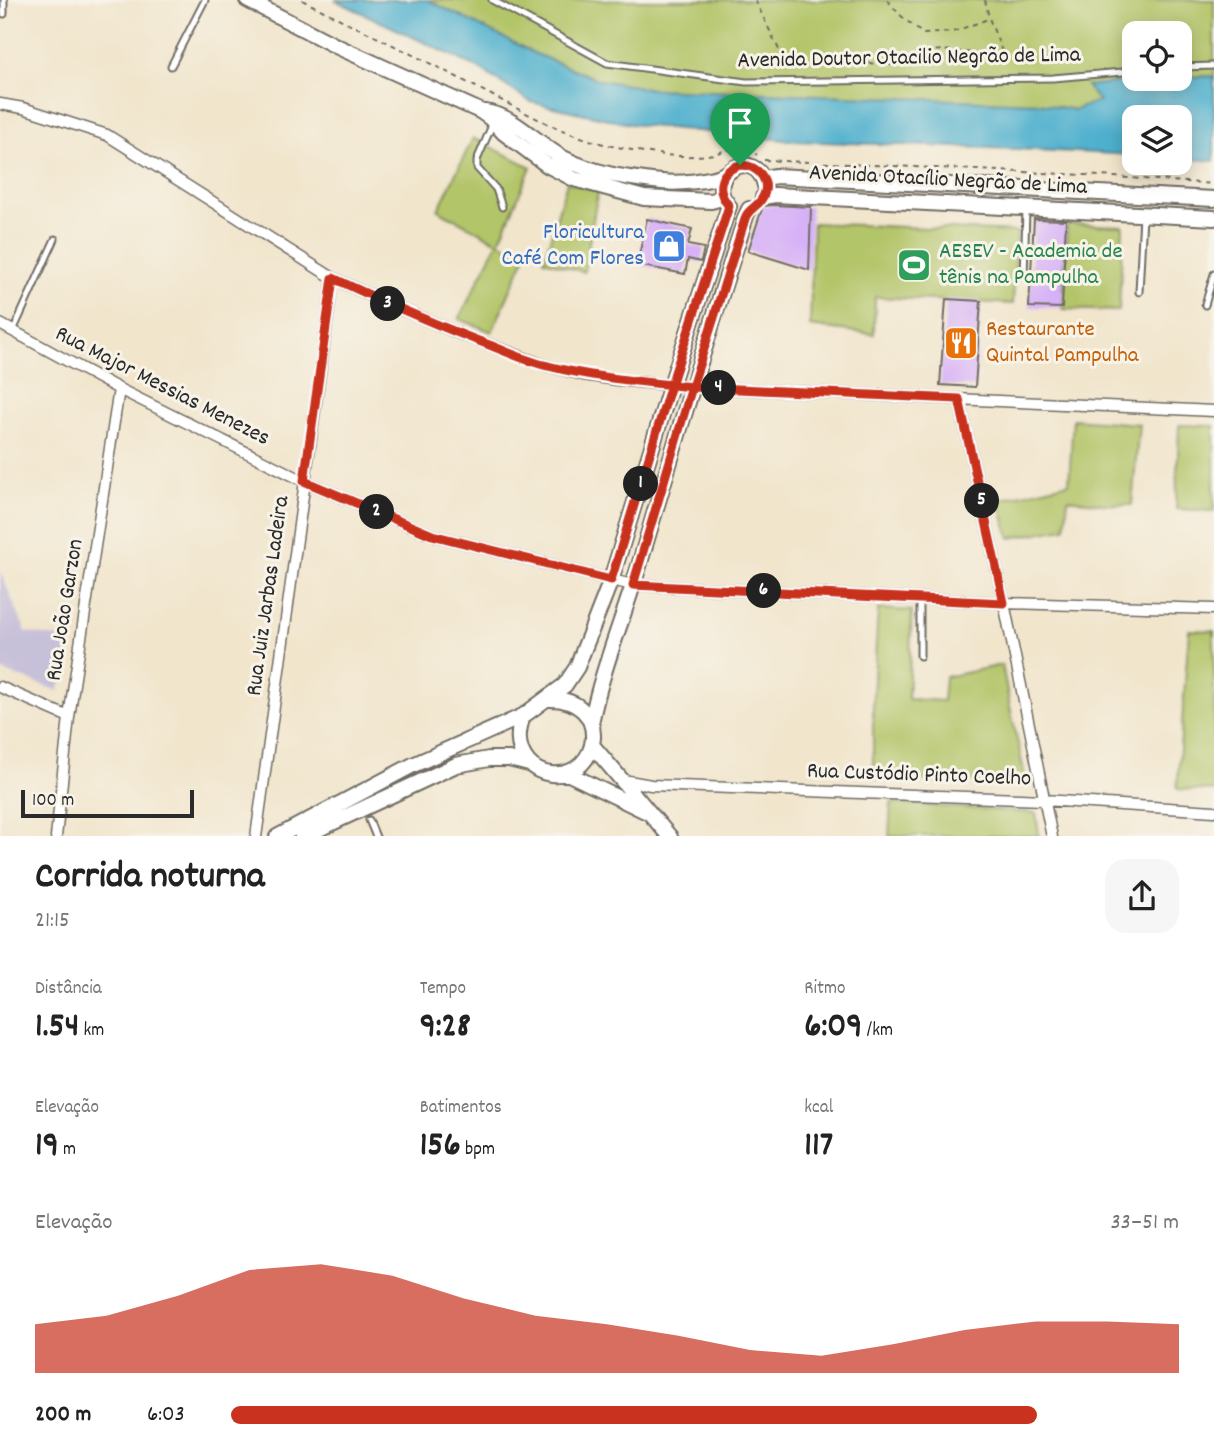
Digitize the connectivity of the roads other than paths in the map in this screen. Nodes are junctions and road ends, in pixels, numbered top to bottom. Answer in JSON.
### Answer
{"nodes":[{"id":1,"x":4,"y":0,"type":"edge"},
{"id":2,"x":205,"y":0,"type":"edge"},
{"id":3,"x":247,"y":0,"type":"edge"},
{"id":4,"x":492,"y":0,"type":"edge"},
{"id":5,"x":4,"y":14,"type":"dead end"},
{"id":6,"x":171,"y":66,"type":"dead end"},
{"id":7,"x":1214,"y":66,"type":"edge"},
{"id":8,"x":1192,"y":67,"type":"edge"},
{"id":9,"x":1122,"y":72,"type":"edge"},
{"id":10,"x":0,"y":104,"type":"edge"},
{"id":11,"x":480,"y":111,"type":"junction"},
{"id":12,"x":494,"y":122,"type":"junction"},
{"id":13,"x":725,"y":175,"type":"junction"},
{"id":14,"x":764,"y":178,"type":"junction"},
{"id":15,"x":763,"y":197,"type":"junction"},
{"id":16,"x":1214,"y":199,"type":"edge"},
{"id":17,"x":726,"y":202,"type":"junction"},
{"id":18,"x":502,"y":207,"type":"dead end"},
{"id":19,"x":1026,"y":208,"type":"junction"},
{"id":20,"x":749,"y":209,"type":"junction"},
{"id":21,"x":1143,"y":214,"type":"junction"},
{"id":22,"x":1214,"y":218,"type":"edge"},
{"id":23,"x":55,"y":239,"type":"dead end"},
{"id":24,"x":1214,"y":274,"type":"edge"},
{"id":25,"x":1024,"y":277,"type":"dead end"},
{"id":26,"x":333,"y":278,"type":"junction"},
{"id":27,"x":1139,"y":292,"type":"dead end"},
{"id":28,"x":1205,"y":305,"type":"dead end"},
{"id":29,"x":0,"y":324,"type":"edge"},
{"id":30,"x":13,"y":331,"type":"junction"},
{"id":31,"x":671,"y":385,"type":"junction"},
{"id":32,"x":692,"y":387,"type":"junction"},
{"id":33,"x":119,"y":389,"type":"junction"},
{"id":34,"x":959,"y":399,"type":"junction"},
{"id":35,"x":1214,"y":411,"type":"edge"},
{"id":36,"x":304,"y":481,"type":"junction"},
{"id":37,"x":611,"y":580,"type":"junction"},
{"id":38,"x":633,"y":585,"type":"junction"},
{"id":39,"x":920,"y":599,"type":"junction"},
{"id":40,"x":1004,"y":603,"type":"junction"},
{"id":41,"x":1214,"y":608,"type":"edge"},
{"id":42,"x":919,"y":656,"type":"dead end"},
{"id":43,"x":0,"y":687,"type":"edge"},
{"id":44,"x":548,"y":699,"type":"junction"},
{"id":45,"x":523,"y":716,"type":"junction"},
{"id":46,"x":69,"y":718,"type":"junction"},
{"id":47,"x":592,"y":723,"type":"junction"},
{"id":48,"x":593,"y":745,"type":"junction"},
{"id":49,"x":530,"y":764,"type":"junction"},
{"id":50,"x":567,"y":773,"type":"junction"},
{"id":51,"x":623,"y":780,"type":"junction"},
{"id":52,"x":1044,"y":800,"type":"junction"},
{"id":53,"x":1214,"y":811,"type":"edge"},
{"id":54,"x":365,"y":814,"type":"junction"},
{"id":55,"x":652,"y":814,"type":"junction"},
{"id":56,"x":55,"y":836,"type":"edge"},
{"id":57,"x":256,"y":836,"type":"edge"},
{"id":58,"x":277,"y":836,"type":"edge"},
{"id":59,"x":302,"y":836,"type":"edge"},
{"id":60,"x":376,"y":836,"type":"edge"},
{"id":61,"x":670,"y":836,"type":"edge"},
{"id":62,"x":1052,"y":836,"type":"edge"}],
"edges":[{"from":1,"to":5,"type":"lane"},
{"from":2,"to":6,"type":"lane"},
{"from":3,"to":11,"type":"street"},
{"from":4,"to":9,"type":"lane","name":"Avenida Doutor Otacilio Negrão de Lima"},
{"from":7,"to":8,"type":"lane"},
{"from":10,"to":26,"type":"street"},
{"from":11,"to":12,"type":"street"},
{"from":11,"to":13,"type":"street"},
{"from":12,"to":17,"type":"street"},
{"from":12,"to":18,"type":"lane"},
{"from":13,"to":14,"type":"street"},
{"from":13,"to":17,"type":"street"},
{"from":14,"to":15,"type":"street"},
{"from":14,"to":16,"type":"street","name":"Avenida Otacílio Negrão de Lima"},
{"from":15,"to":19,"type":"street","name":"Avenida Otacílio Negrão de Lima"},
{"from":15,"to":20,"type":"street"},
{"from":17,"to":20,"type":"street"},
{"from":17,"to":31,"type":"street"},
{"from":19,"to":21,"type":"street","name":"Avenida Otacílio Negrão de Lima"},
{"from":19,"to":25,"type":"lane"},
{"from":20,"to":32,"type":"street"},
{"from":21,"to":22,"type":"street","name":"Avenida Otacílio Negrão de Lima"},
{"from":21,"to":27,"type":"lane"},
{"from":23,"to":30,"type":"lane"},
{"from":24,"to":28,"type":"lane"},
{"from":26,"to":31,"type":"street"},
{"from":26,"to":36,"type":"street","name":"Rua Juiz Jarbas Ladeira"},
{"from":29,"to":30,"type":"street","name":"Rua Major Messias Menezes"},
{"from":30,"to":33,"type":"street","name":"Rua Major Messias Menezes"},
{"from":31,"to":32,"type":"street"},
{"from":31,"to":37,"type":"street"},
{"from":32,"to":34,"type":"street"},
{"from":32,"to":38,"type":"street"},
{"from":33,"to":36,"type":"street","name":"Rua Major Messias Menezes"},
{"from":33,"to":46,"type":"street","name":"Rua João Garzon"},
{"from":34,"to":35,"type":"street"},
{"from":34,"to":40,"type":"street"},
{"from":36,"to":37,"type":"street","name":"Rua Major Messias Menezes"},
{"from":36,"to":57,"type":"street","name":"Rua Juiz Jarbas Ladeira"},
{"from":37,"to":38,"type":"street","name":"Rua Major Messias Menezes"},
{"from":37,"to":44,"type":"street"},
{"from":38,"to":39,"type":"street","name":"Rua Major Messias Menezes"},
{"from":38,"to":47,"type":"street"},
{"from":39,"to":40,"type":"street","name":"Rua Major Messias Menezes"},
{"from":39,"to":42,"type":"lane"},
{"from":40,"to":41,"type":"street","name":"Rua Major Messias Menezes"},
{"from":40,"to":52,"type":"street"},
{"from":43,"to":46,"type":"street"},
{"from":44,"to":45,"type":"street"},
{"from":44,"to":47,"type":"street"},
{"from":45,"to":49,"type":"street"},
{"from":45,"to":58,"type":"street"},
{"from":46,"to":56,"type":"street","name":"Rua João Garzon"},
{"from":47,"to":48,"type":"street"},
{"from":48,"to":50,"type":"street"},
{"from":48,"to":51,"type":"street"},
{"from":49,"to":50,"type":"street"},
{"from":49,"to":54,"type":"street"},
{"from":50,"to":55,"type":"street"},
{"from":51,"to":52,"type":"street","name":"Rua Custódio Pinto Coelho"},
{"from":51,"to":55,"type":"street"},
{"from":52,"to":53,"type":"street","name":"Rua Custódio Pinto Coelho"},
{"from":52,"to":62,"type":"street"},
{"from":54,"to":59,"type":"street"},
{"from":54,"to":60,"type":"lane"},
{"from":55,"to":61,"type":"street"}]}
